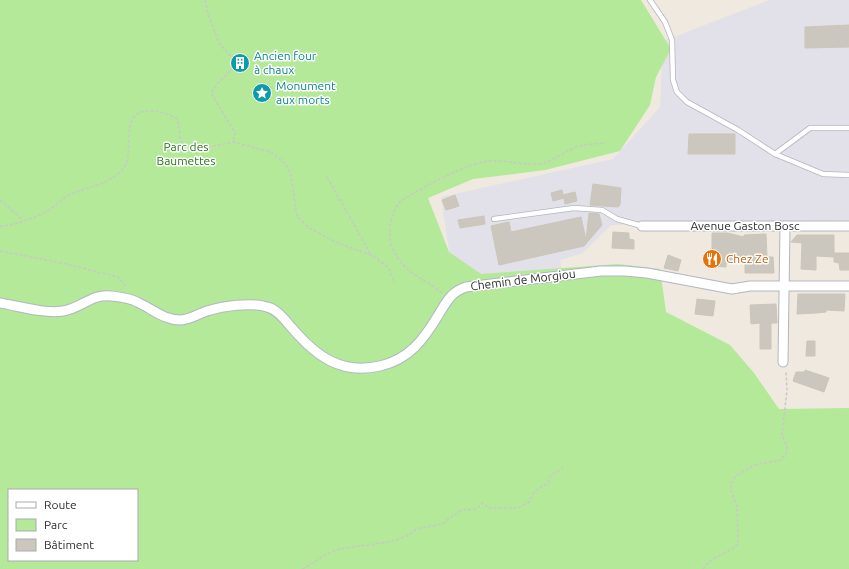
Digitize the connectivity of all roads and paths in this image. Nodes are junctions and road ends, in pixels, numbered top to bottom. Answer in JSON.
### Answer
{"nodes":[{"id":1,"x":205,"y":0,"type":"edge"},
{"id":2,"x":650,"y":0,"type":"edge"},
{"id":3,"x":849,"y":128,"type":"edge"},
{"id":4,"x":233,"y":142,"type":"junction"},
{"id":5,"x":604,"y":143,"type":"dead end"},
{"id":6,"x":775,"y":154,"type":"junction"},
{"id":7,"x":849,"y":175,"type":"edge"},
{"id":8,"x":327,"y":178,"type":"dead end"},
{"id":9,"x":0,"y":200,"type":"edge"},
{"id":10,"x":494,"y":219,"type":"dead end"},
{"id":11,"x":23,"y":220,"type":"junction"},
{"id":12,"x":0,"y":226,"type":"edge"},
{"id":13,"x":642,"y":226,"type":"joint"},
{"id":14,"x":785,"y":226,"type":"junction"},
{"id":15,"x":849,"y":226,"type":"edge"},
{"id":16,"x":0,"y":251,"type":"edge"},
{"id":17,"x":371,"y":256,"type":"junction"},
{"id":18,"x":395,"y":284,"type":"dead end"},
{"id":19,"x":784,"y":286,"type":"junction"},
{"id":20,"x":849,"y":286,"type":"edge"},
{"id":21,"x":448,"y":298,"type":"junction"},
{"id":22,"x":138,"y":302,"type":"junction"},
{"id":23,"x":0,"y":303,"type":"edge"},
{"id":24,"x":782,"y":362,"type":"joint"},
{"id":25,"x":563,"y":468,"type":"dead end"},
{"id":26,"x":302,"y":569,"type":"edge"},
{"id":27,"x":703,"y":569,"type":"edge"}],
"edges":[{"from":1,"to":4,"type":"path"},
{"from":2,"to":6,"type":"lane"},
{"from":3,"to":6,"type":"lane"},
{"from":4,"to":11,"type":"path"},
{"from":4,"to":17,"type":"path"},
{"from":5,"to":21,"type":"path"},
{"from":6,"to":7,"type":"lane"},
{"from":8,"to":17,"type":"path"},
{"from":9,"to":11,"type":"path"},
{"from":10,"to":13,"type":"lane"},
{"from":11,"to":12,"type":"path"},
{"from":13,"to":14,"type":"street","name":"Avenue Gaston Bosc"},
{"from":14,"to":15,"type":"street","name":"Avenue Gaston Bosc"},
{"from":14,"to":19,"type":"street"},
{"from":16,"to":22,"type":"path"},
{"from":17,"to":18,"type":"path"},
{"from":19,"to":20,"type":"street","name":"Chemin de Morgiou"},
{"from":19,"to":21,"type":"street","name":"Chemin de Morgiou"},
{"from":19,"to":24,"type":"street"},
{"from":21,"to":22,"type":"street","name":"Chemin de Morgiou"},
{"from":22,"to":23,"type":"street","name":"Chemin de Morgiou"},
{"from":24,"to":27,"type":"path"},
{"from":25,"to":26,"type":"path"}]}
